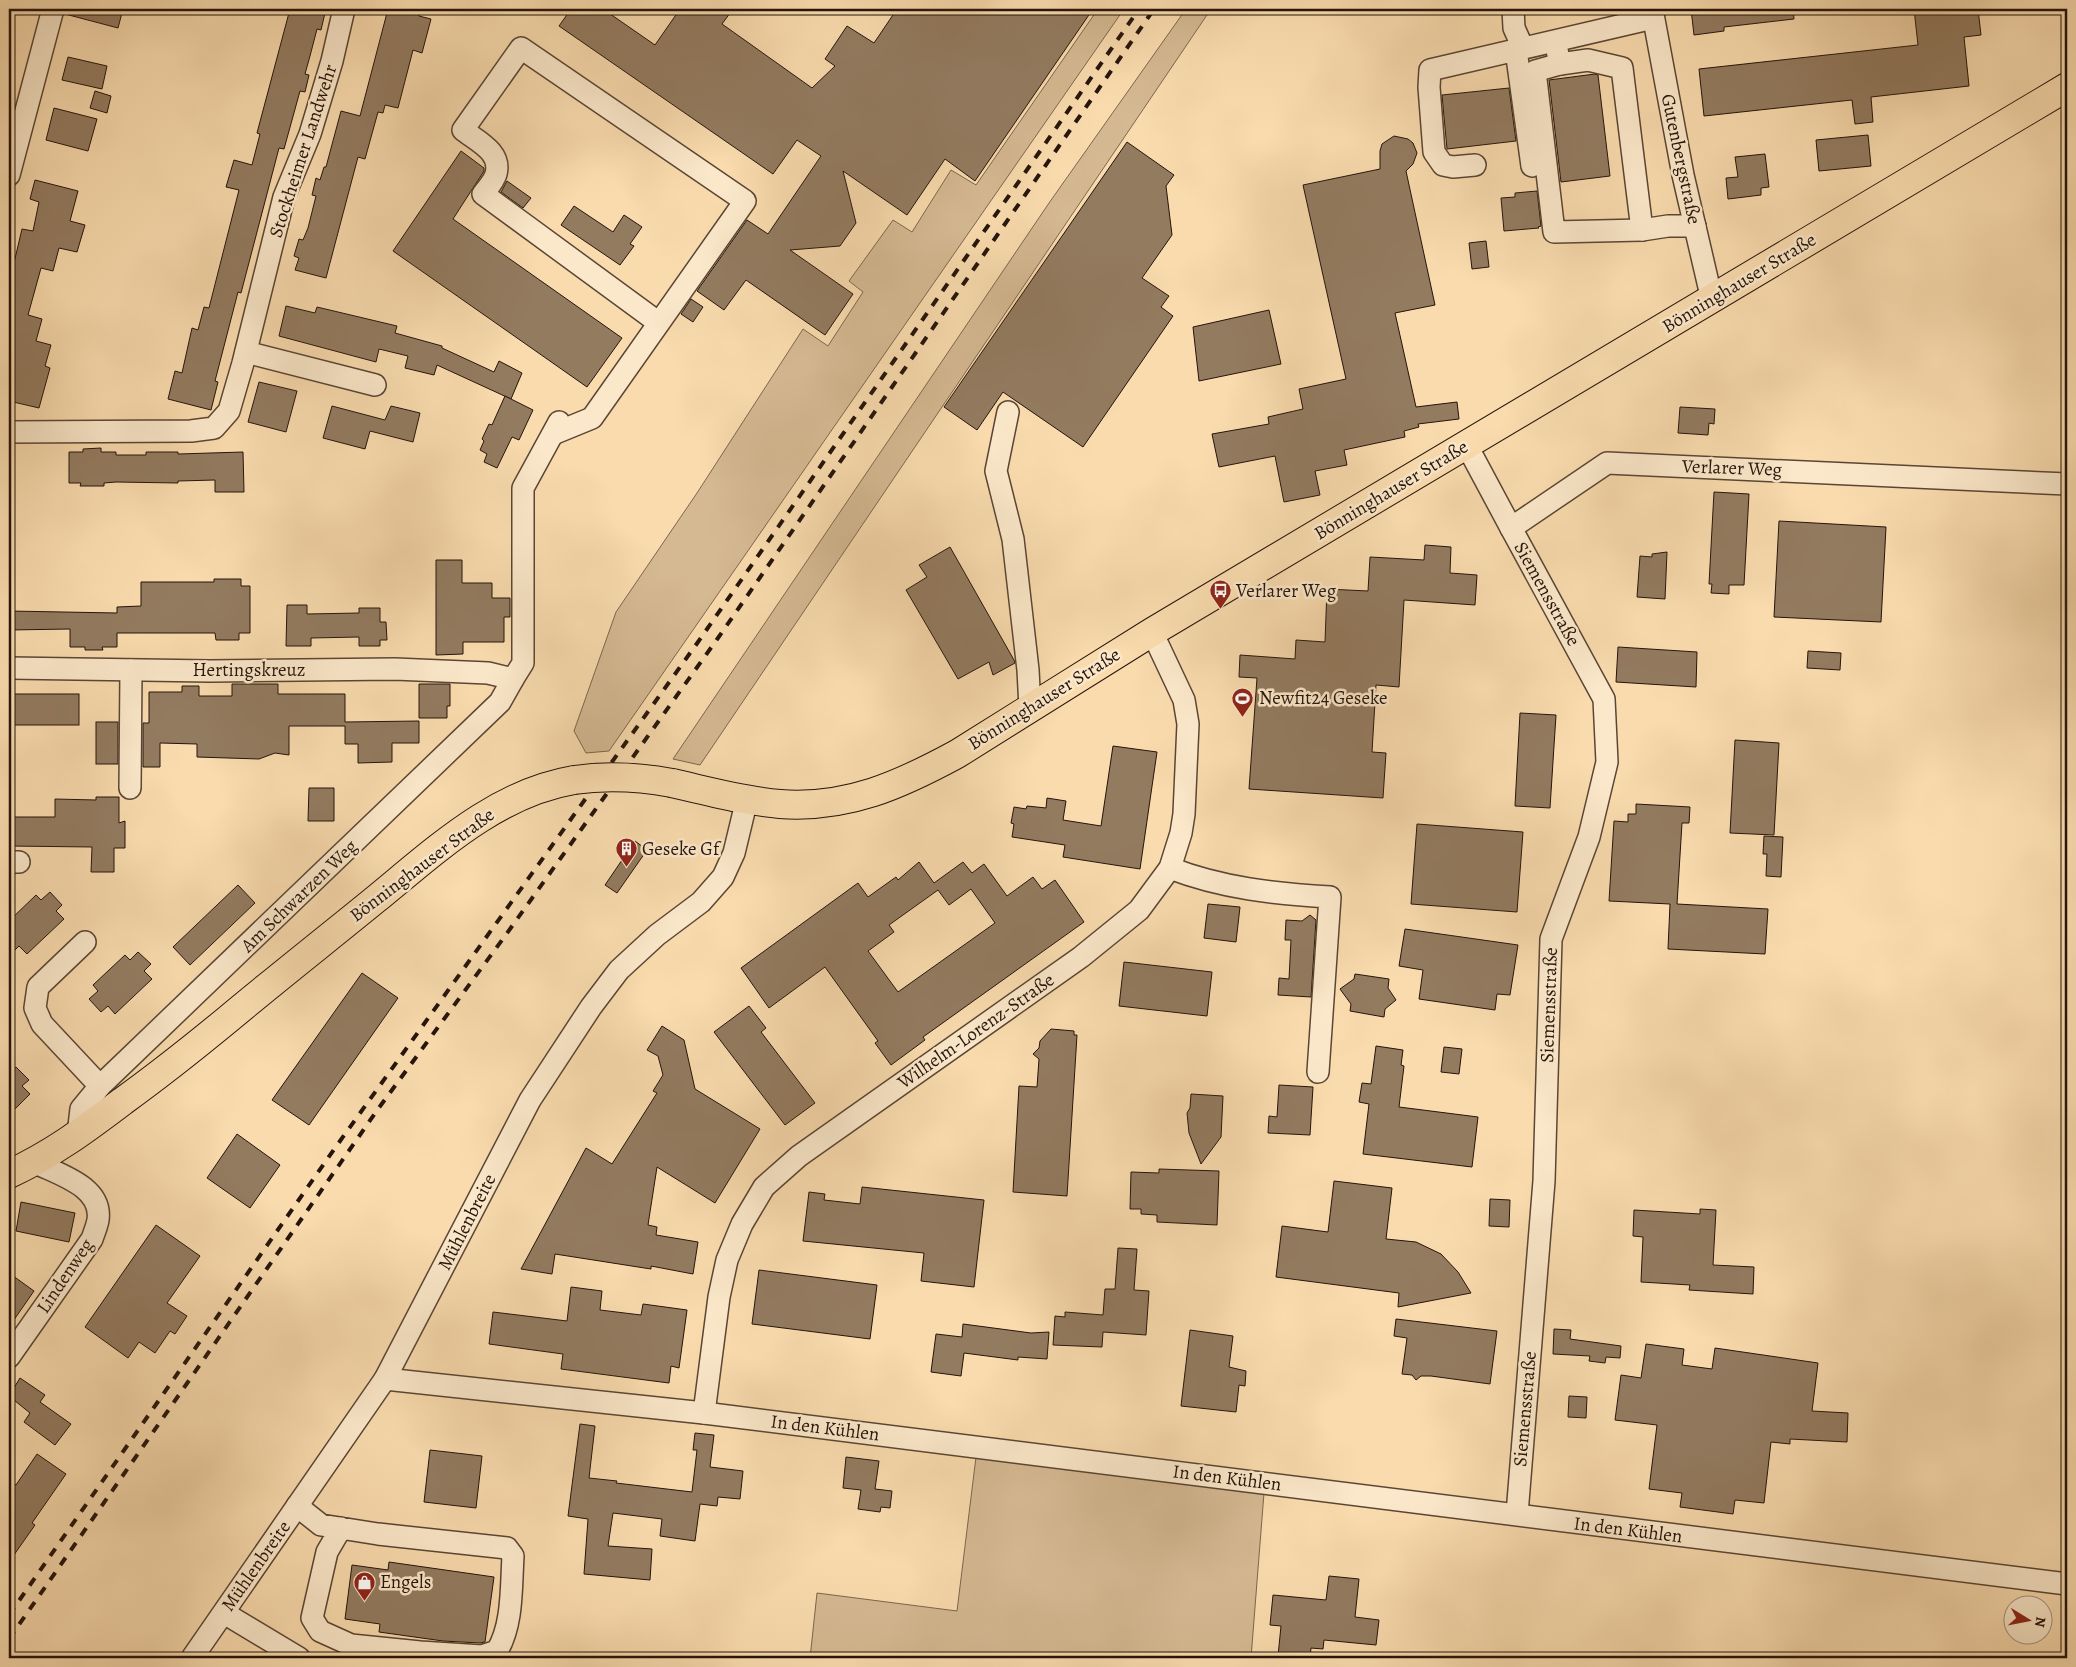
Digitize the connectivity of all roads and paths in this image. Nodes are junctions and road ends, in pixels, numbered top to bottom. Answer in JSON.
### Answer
{"nodes":[{"id":1,"x":53,"y":9,"type":"edge"},
{"id":2,"x":344,"y":9,"type":"edge"},
{"id":3,"x":1513,"y":9,"type":"edge"},
{"id":4,"x":1653,"y":13,"type":"edge"},
{"id":5,"x":1554,"y":41,"type":"junction"},
{"id":6,"x":1519,"y":49,"type":"junction"},
{"id":7,"x":1560,"y":64,"type":"junction"},
{"id":8,"x":2067,"y":87,"type":"edge"},
{"id":9,"x":1475,"y":164,"type":"dead end"},
{"id":10,"x":9,"y":175,"type":"edge"},
{"id":11,"x":1533,"y":175,"type":"dead end"},
{"id":12,"x":1695,"y":226,"type":"junction"},
{"id":13,"x":1642,"y":230,"type":"junction"},
{"id":14,"x":1712,"y":300,"type":"junction"},
{"id":15,"x":659,"y":323,"type":"junction"},
{"id":16,"x":246,"y":352,"type":"junction"},
{"id":17,"x":375,"y":385,"type":"dead end"},
{"id":18,"x":1008,"y":412,"type":"dead end"},
{"id":19,"x":564,"y":413,"type":"dead end"},
{"id":20,"x":9,"y":432,"type":"edge"},
{"id":21,"x":553,"y":434,"type":"junction"},
{"id":22,"x":1466,"y":444,"type":"junction"},
{"id":23,"x":2067,"y":484,"type":"edge"},
{"id":24,"x":1511,"y":528,"type":"junction"},
{"id":25,"x":1152,"y":632,"type":"junction"},
{"id":26,"x":9,"y":668,"type":"edge"},
{"id":27,"x":131,"y":670,"type":"junction"},
{"id":28,"x":513,"y":679,"type":"junction"},
{"id":29,"x":1030,"y":708,"type":"junction"},
{"id":30,"x":130,"y":788,"type":"dead end"},
{"id":31,"x":747,"y":799,"type":"junction"},
{"id":32,"x":1170,"y":868,"type":"junction"},
{"id":33,"x":85,"y":942,"type":"dead end"},
{"id":34,"x":1318,"y":1072,"type":"dead end"},
{"id":35,"x":100,"y":1086,"type":"junction"},
{"id":36,"x":78,"y":1135,"type":"junction"},
{"id":37,"x":34,"y":1162,"type":"junction"},
{"id":38,"x":9,"y":1174,"type":"edge"},
{"id":39,"x":9,"y":1358,"type":"edge"},
{"id":40,"x":385,"y":1379,"type":"junction"},
{"id":41,"x":704,"y":1413,"type":"junction"},
{"id":42,"x":297,"y":1506,"type":"junction"},
{"id":43,"x":1517,"y":1514,"type":"junction"},
{"id":44,"x":341,"y":1528,"type":"junction"},
{"id":45,"x":2067,"y":1584,"type":"edge"},
{"id":46,"x":224,"y":1613,"type":"junction"},
{"id":47,"x":192,"y":1658,"type":"edge"},
{"id":48,"x":298,"y":1658,"type":"edge"}],
"edges":[{"from":1,"to":10,"type":"street"},
{"from":2,"to":16,"type":"street","name":"Stockheimer Landwehr"},
{"from":3,"to":6,"type":"street"},
{"from":4,"to":5,"type":"street","name":"Gutenbergstraße"},
{"from":4,"to":12,"type":"street","name":"Gutenbergstraße"},
{"from":5,"to":6,"type":"street","name":"Gutenbergstraße"},
{"from":5,"to":7,"type":"street"},
{"from":6,"to":9,"type":"street","name":"Gutenbergstraße"},
{"from":6,"to":11,"type":"street"},
{"from":7,"to":13,"type":"street"},
{"from":7,"to":13,"type":"street"},
{"from":8,"to":14,"type":"main road","name":"Bönninghauser Straße"},
{"from":12,"to":13,"type":"street"},
{"from":12,"to":14,"type":"street","name":"Gutenbergstraße"},
{"from":14,"to":22,"type":"main road","name":"Bönninghauser Straße"},
{"from":15,"to":15,"type":"street"},
{"from":15,"to":21,"type":"street"},
{"from":16,"to":17,"type":"street"},
{"from":16,"to":20,"type":"street","name":"Stockheimer Landwehr"},
{"from":18,"to":29,"type":"street"},
{"from":19,"to":21,"type":"street","name":"Am Schwarzen Weg"},
{"from":21,"to":28,"type":"street","name":"Am Schwarzen Weg"},
{"from":22,"to":24,"type":"street"},
{"from":22,"to":25,"type":"main road","name":"Bönninghauser Straße"},
{"from":23,"to":24,"type":"street","name":"Verlarer Weg"},
{"from":24,"to":43,"type":"street","name":"Siemensstraße"},
{"from":25,"to":29,"type":"main road","name":"Bönninghauser Straße"},
{"from":25,"to":32,"type":"street","name":"Wilhelm-Lorenz-Straße"},
{"from":26,"to":27,"type":"street","name":"Hertingskreuz"},
{"from":27,"to":28,"type":"street","name":"Hertingskreuz"},
{"from":27,"to":30,"type":"street"},
{"from":28,"to":35,"type":"street","name":"Am Schwarzen Weg"},
{"from":29,"to":31,"type":"main road","name":"Bönninghauser Straße"},
{"from":31,"to":36,"type":"main road","name":"Bönninghauser Straße","bridge":true},
{"from":31,"to":40,"type":"street","name":"Mühlenbreite"},
{"from":32,"to":34,"type":"street"},
{"from":32,"to":41,"type":"street","name":"Wilhelm-Lorenz-Straße"},
{"from":33,"to":35,"type":"street"},
{"from":35,"to":36,"type":"street","name":"Am Schwarzen Weg"},
{"from":36,"to":37,"type":"main road","name":"Bönninghauser Straße"},
{"from":37,"to":38,"type":"main road","name":"Bönninghauser Straße"},
{"from":37,"to":39,"type":"street","name":"Lindenweg"},
{"from":40,"to":41,"type":"street","name":"In den Kühlen"},
{"from":40,"to":42,"type":"street","name":"Mühlenbreite"},
{"from":41,"to":43,"type":"street","name":"In den Kühlen"},
{"from":42,"to":44,"type":"street"},
{"from":42,"to":46,"type":"street","name":"Mühlenbreite"},
{"from":43,"to":45,"type":"street","name":"In den Kühlen"},
{"from":44,"to":44,"type":"street"},
{"from":46,"to":47,"type":"street","name":"Mühlenbreite"},
{"from":46,"to":48,"type":"street"}]}
